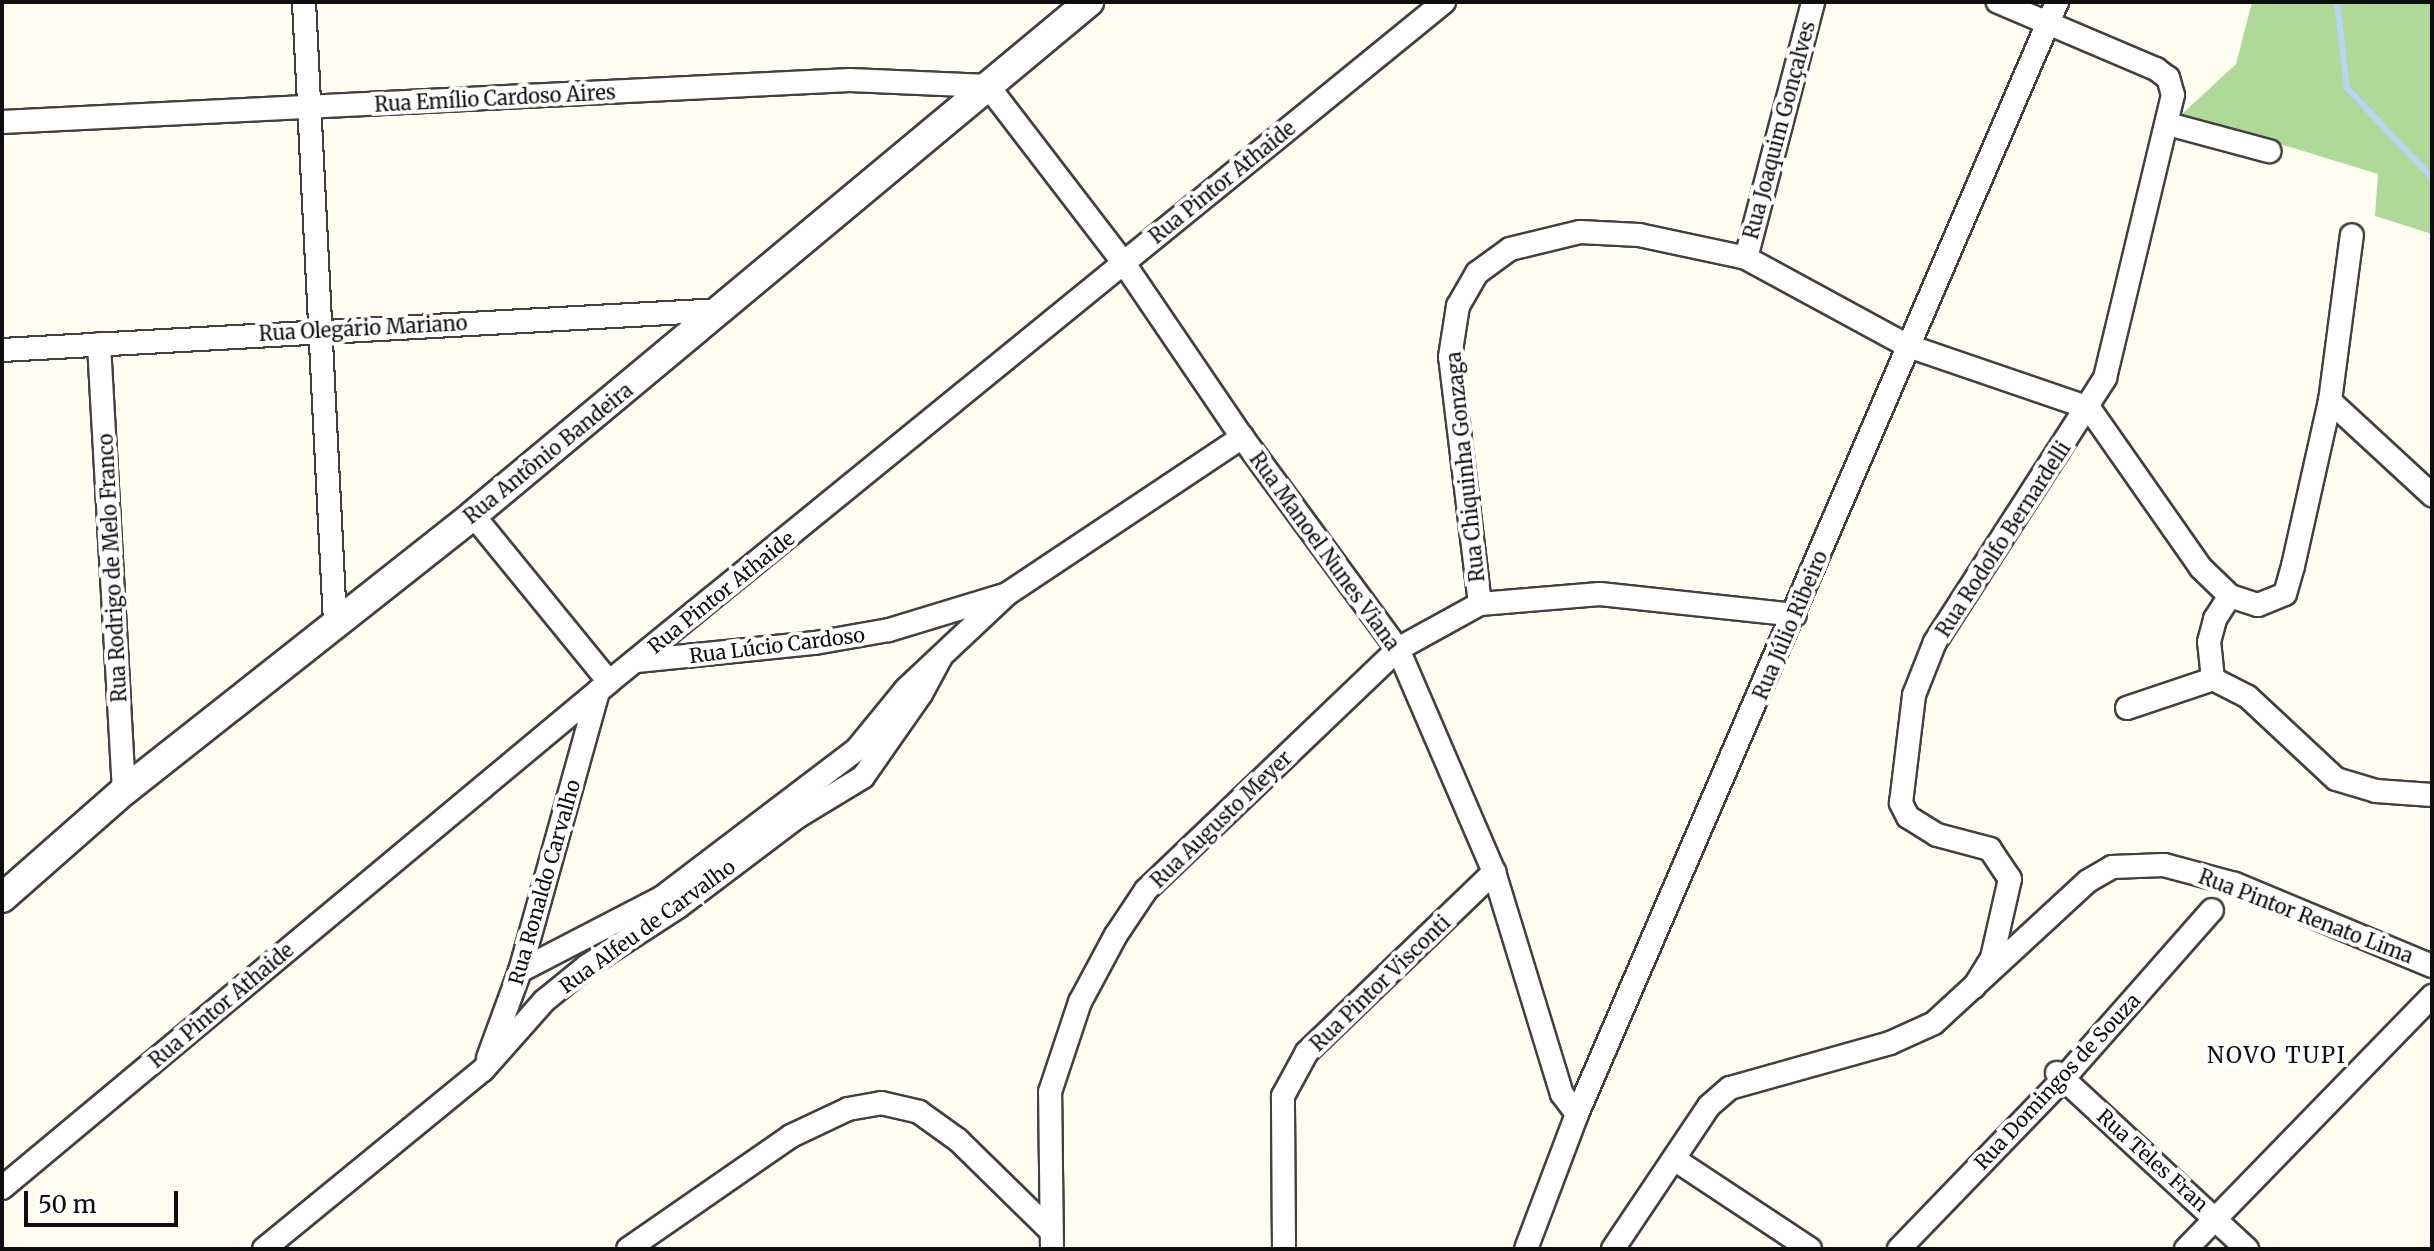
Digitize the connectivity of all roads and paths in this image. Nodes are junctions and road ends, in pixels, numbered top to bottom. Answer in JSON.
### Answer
{"nodes":[{"id":1,"x":304,"y":2,"type":"edge"},
{"id":2,"x":1089,"y":2,"type":"edge"},
{"id":3,"x":1444,"y":2,"type":"edge"},
{"id":4,"x":1813,"y":2,"type":"edge"},
{"id":5,"x":1998,"y":2,"type":"edge"},
{"id":6,"x":2057,"y":2,"type":"edge"},
{"id":7,"x":2048,"y":24,"type":"junction"},
{"id":8,"x":988,"y":86,"type":"junction"},
{"id":9,"x":308,"y":107,"type":"junction"},
{"id":10,"x":2,"y":122,"type":"edge"},
{"id":11,"x":2168,"y":124,"type":"junction"},
{"id":12,"x":2269,"y":151,"type":"dead end"},
{"id":13,"x":2352,"y":235,"type":"dead end"},
{"id":14,"x":1746,"y":258,"type":"junction"},
{"id":15,"x":1123,"y":262,"type":"junction"},
{"id":16,"x":723,"y":310,"type":"junction"},
{"id":17,"x":320,"y":330,"type":"junction"},
{"id":18,"x":99,"y":344,"type":"junction"},
{"id":19,"x":1908,"y":346,"type":"junction"},
{"id":20,"x":2,"y":350,"type":"edge"},
{"id":21,"x":2330,"y":401,"type":"junction"},
{"id":22,"x":2089,"y":408,"type":"junction"},
{"id":23,"x":1242,"y":437,"type":"junction"},
{"id":24,"x":2432,"y":495,"type":"edge"},
{"id":25,"x":473,"y":515,"type":"junction"},
{"id":26,"x":1007,"y":594,"type":"junction"},
{"id":27,"x":2230,"y":596,"type":"junction"},
{"id":28,"x":1480,"y":604,"type":"junction"},
{"id":29,"x":1795,"y":615,"type":"junction"},
{"id":30,"x":335,"y":623,"type":"junction"},
{"id":31,"x":1398,"y":649,"type":"junction"},
{"id":32,"x":941,"y":657,"type":"junction"},
{"id":33,"x":637,"y":661,"type":"junction"},
{"id":34,"x":2213,"y":679,"type":"junction"},
{"id":35,"x":603,"y":686,"type":"junction"},
{"id":36,"x":2127,"y":708,"type":"dead end"},
{"id":37,"x":124,"y":791,"type":"junction"},
{"id":38,"x":2432,"y":795,"type":"edge"},
{"id":39,"x":1494,"y":872,"type":"junction"},
{"id":40,"x":2224,"y":897,"type":"junction"},
{"id":41,"x":2,"y":898,"type":"edge"},
{"id":42,"x":2432,"y":966,"type":"edge"},
{"id":43,"x":520,"y":971,"type":"junction"},
{"id":44,"x":1974,"y":987,"type":"junction"},
{"id":45,"x":2432,"y":996,"type":"edge"},
{"id":46,"x":483,"y":1070,"type":"junction"},
{"id":47,"x":2060,"y":1076,"type":"junction"},
{"id":48,"x":1577,"y":1114,"type":"junction"},
{"id":49,"x":1674,"y":1159,"type":"junction"},
{"id":50,"x":2,"y":1188,"type":"edge"},
{"id":51,"x":2216,"y":1218,"type":"junction"},
{"id":52,"x":1050,"y":1239,"type":"edge"},
{"id":53,"x":1797,"y":1245,"type":"edge"},
{"id":54,"x":264,"y":1249,"type":"edge"},
{"id":55,"x":628,"y":1249,"type":"edge"},
{"id":56,"x":1284,"y":1249,"type":"edge"},
{"id":57,"x":1526,"y":1249,"type":"edge"},
{"id":58,"x":1613,"y":1249,"type":"edge"},
{"id":59,"x":1899,"y":1249,"type":"edge"},
{"id":60,"x":2186,"y":1249,"type":"edge"},
{"id":61,"x":2247,"y":1249,"type":"edge"}],
"edges":[{"from":1,"to":9,"type":"street"},
{"from":2,"to":8,"type":"street","name":"Rua Antônio Bandeira"},
{"from":3,"to":15,"type":"street","name":"Rua Pintor Athaide"},
{"from":4,"to":14,"type":"street","name":"Rua Joaquim Gonçalves"},
{"from":5,"to":7,"type":"street"},
{"from":6,"to":7,"type":"street","name":"Rua Júlio Ribeiro"},
{"from":7,"to":11,"type":"street","name":"Rua Rodolfo Bernardelli"},
{"from":7,"to":19,"type":"street","name":"Rua Júlio Ribeiro"},
{"from":8,"to":9,"type":"street","name":"Rua Emílio Cardoso Aires"},
{"from":8,"to":15,"type":"street","name":"Rua Manoel Nunes Viana"},
{"from":8,"to":16,"type":"street","name":"Rua Antônio Bandeira"},
{"from":9,"to":10,"type":"street","name":"Rua Emílio Cardoso Aires"},
{"from":9,"to":17,"type":"street"},
{"from":11,"to":12,"type":"street"},
{"from":11,"to":22,"type":"street","name":"Rua Rodolfo Bernardelli"},
{"from":13,"to":21,"type":"street"},
{"from":14,"to":19,"type":"street","name":"Rua Chiquinha Gonzaga"},
{"from":14,"to":28,"type":"street","name":"Rua Chiquinha Gonzaga"},
{"from":15,"to":23,"type":"street","name":"Rua Manoel Nunes Viana"},
{"from":15,"to":33,"type":"street","name":"Rua Pintor Athaide"},
{"from":16,"to":17,"type":"street","name":"Rua Olegário Mariano"},
{"from":16,"to":25,"type":"street","name":"Rua Antônio Bandeira"},
{"from":17,"to":18,"type":"street","name":"Rua Olegário Mariano"},
{"from":17,"to":30,"type":"street"},
{"from":18,"to":20,"type":"street","name":"Rua Olegário Mariano"},
{"from":18,"to":37,"type":"street","name":"Rua Rodrigo de Melo Franco"},
{"from":19,"to":22,"type":"street","name":"Rua Chiquinha Gonzaga"},
{"from":19,"to":29,"type":"street","name":"Rua Júlio Ribeiro"},
{"from":21,"to":24,"type":"street"},
{"from":21,"to":27,"type":"street"},
{"from":22,"to":27,"type":"street"},
{"from":22,"to":44,"type":"street","name":"Rua Rodolfo Bernardelli"},
{"from":23,"to":26,"type":"street","name":"Rua Alfeu de Carvalho"},
{"from":23,"to":31,"type":"street","name":"Rua Manoel Nunes Viana"},
{"from":25,"to":30,"type":"street","name":"Rua Antônio Bandeira"},
{"from":25,"to":35,"type":"street"},
{"from":26,"to":32,"type":"street","name":"Rua Alfeu de Carvalho"},
{"from":26,"to":33,"type":"street","name":"Rua Lúcio Cardoso"},
{"from":27,"to":34,"type":"street"},
{"from":28,"to":29,"type":"street"},
{"from":28,"to":31,"type":"street","name":"Rua Augusto Meyer"},
{"from":29,"to":48,"type":"street","name":"Rua Júlio Ribeiro"},
{"from":30,"to":37,"type":"street","name":"Rua Antônio Bandeira"},
{"from":31,"to":39,"type":"street","name":"Rua Manoel Nunes Viana"},
{"from":31,"to":52,"type":"street","name":"Rua Augusto Meyer"},
{"from":32,"to":43,"type":"street","name":"Rua Alfeu de Carvalho"},
{"from":32,"to":46,"type":"street","name":"Rua Alfeu de Carvalho"},
{"from":33,"to":35,"type":"street","name":"Rua Pintor Athaide"},
{"from":34,"to":36,"type":"street"},
{"from":34,"to":38,"type":"street"},
{"from":35,"to":43,"type":"street","name":"Rua Ronaldo Carvalho"},
{"from":35,"to":50,"type":"street","name":"Rua Pintor Athaide"},
{"from":37,"to":41,"type":"street","name":"Rua Antônio Bandeira"},
{"from":39,"to":48,"type":"street","name":"Rua Manoel Nunes Viana"},
{"from":39,"to":56,"type":"street","name":"Rua Pintor Visconti"},
{"from":40,"to":42,"type":"street","name":"Rua Pintor Renato Lima"},
{"from":40,"to":44,"type":"street","name":"Rua Pintor Renato Lima"},
{"from":40,"to":47,"type":"street","name":"Rua Domingos de Souza"},
{"from":43,"to":46,"type":"street","name":"Rua Ronaldo Carvalho"},
{"from":44,"to":49,"type":"street","name":"Rua Pintor Renato Lima"},
{"from":45,"to":51,"type":"street"},
{"from":46,"to":54,"type":"street","name":"Rua Alfeu de Carvalho"},
{"from":47,"to":51,"type":"street","name":"Rua Teles Fran"},
{"from":47,"to":59,"type":"street","name":"Rua Domingos de Souza"},
{"from":48,"to":57,"type":"street","name":"Rua Júlio Ribeiro"},
{"from":49,"to":53,"type":"street"},
{"from":49,"to":58,"type":"street","name":"Rua Pintor Renato Lima"},
{"from":51,"to":60,"type":"street"},
{"from":51,"to":61,"type":"street","name":"Rua Teles Fran"},
{"from":52,"to":55,"type":"street"}]}
